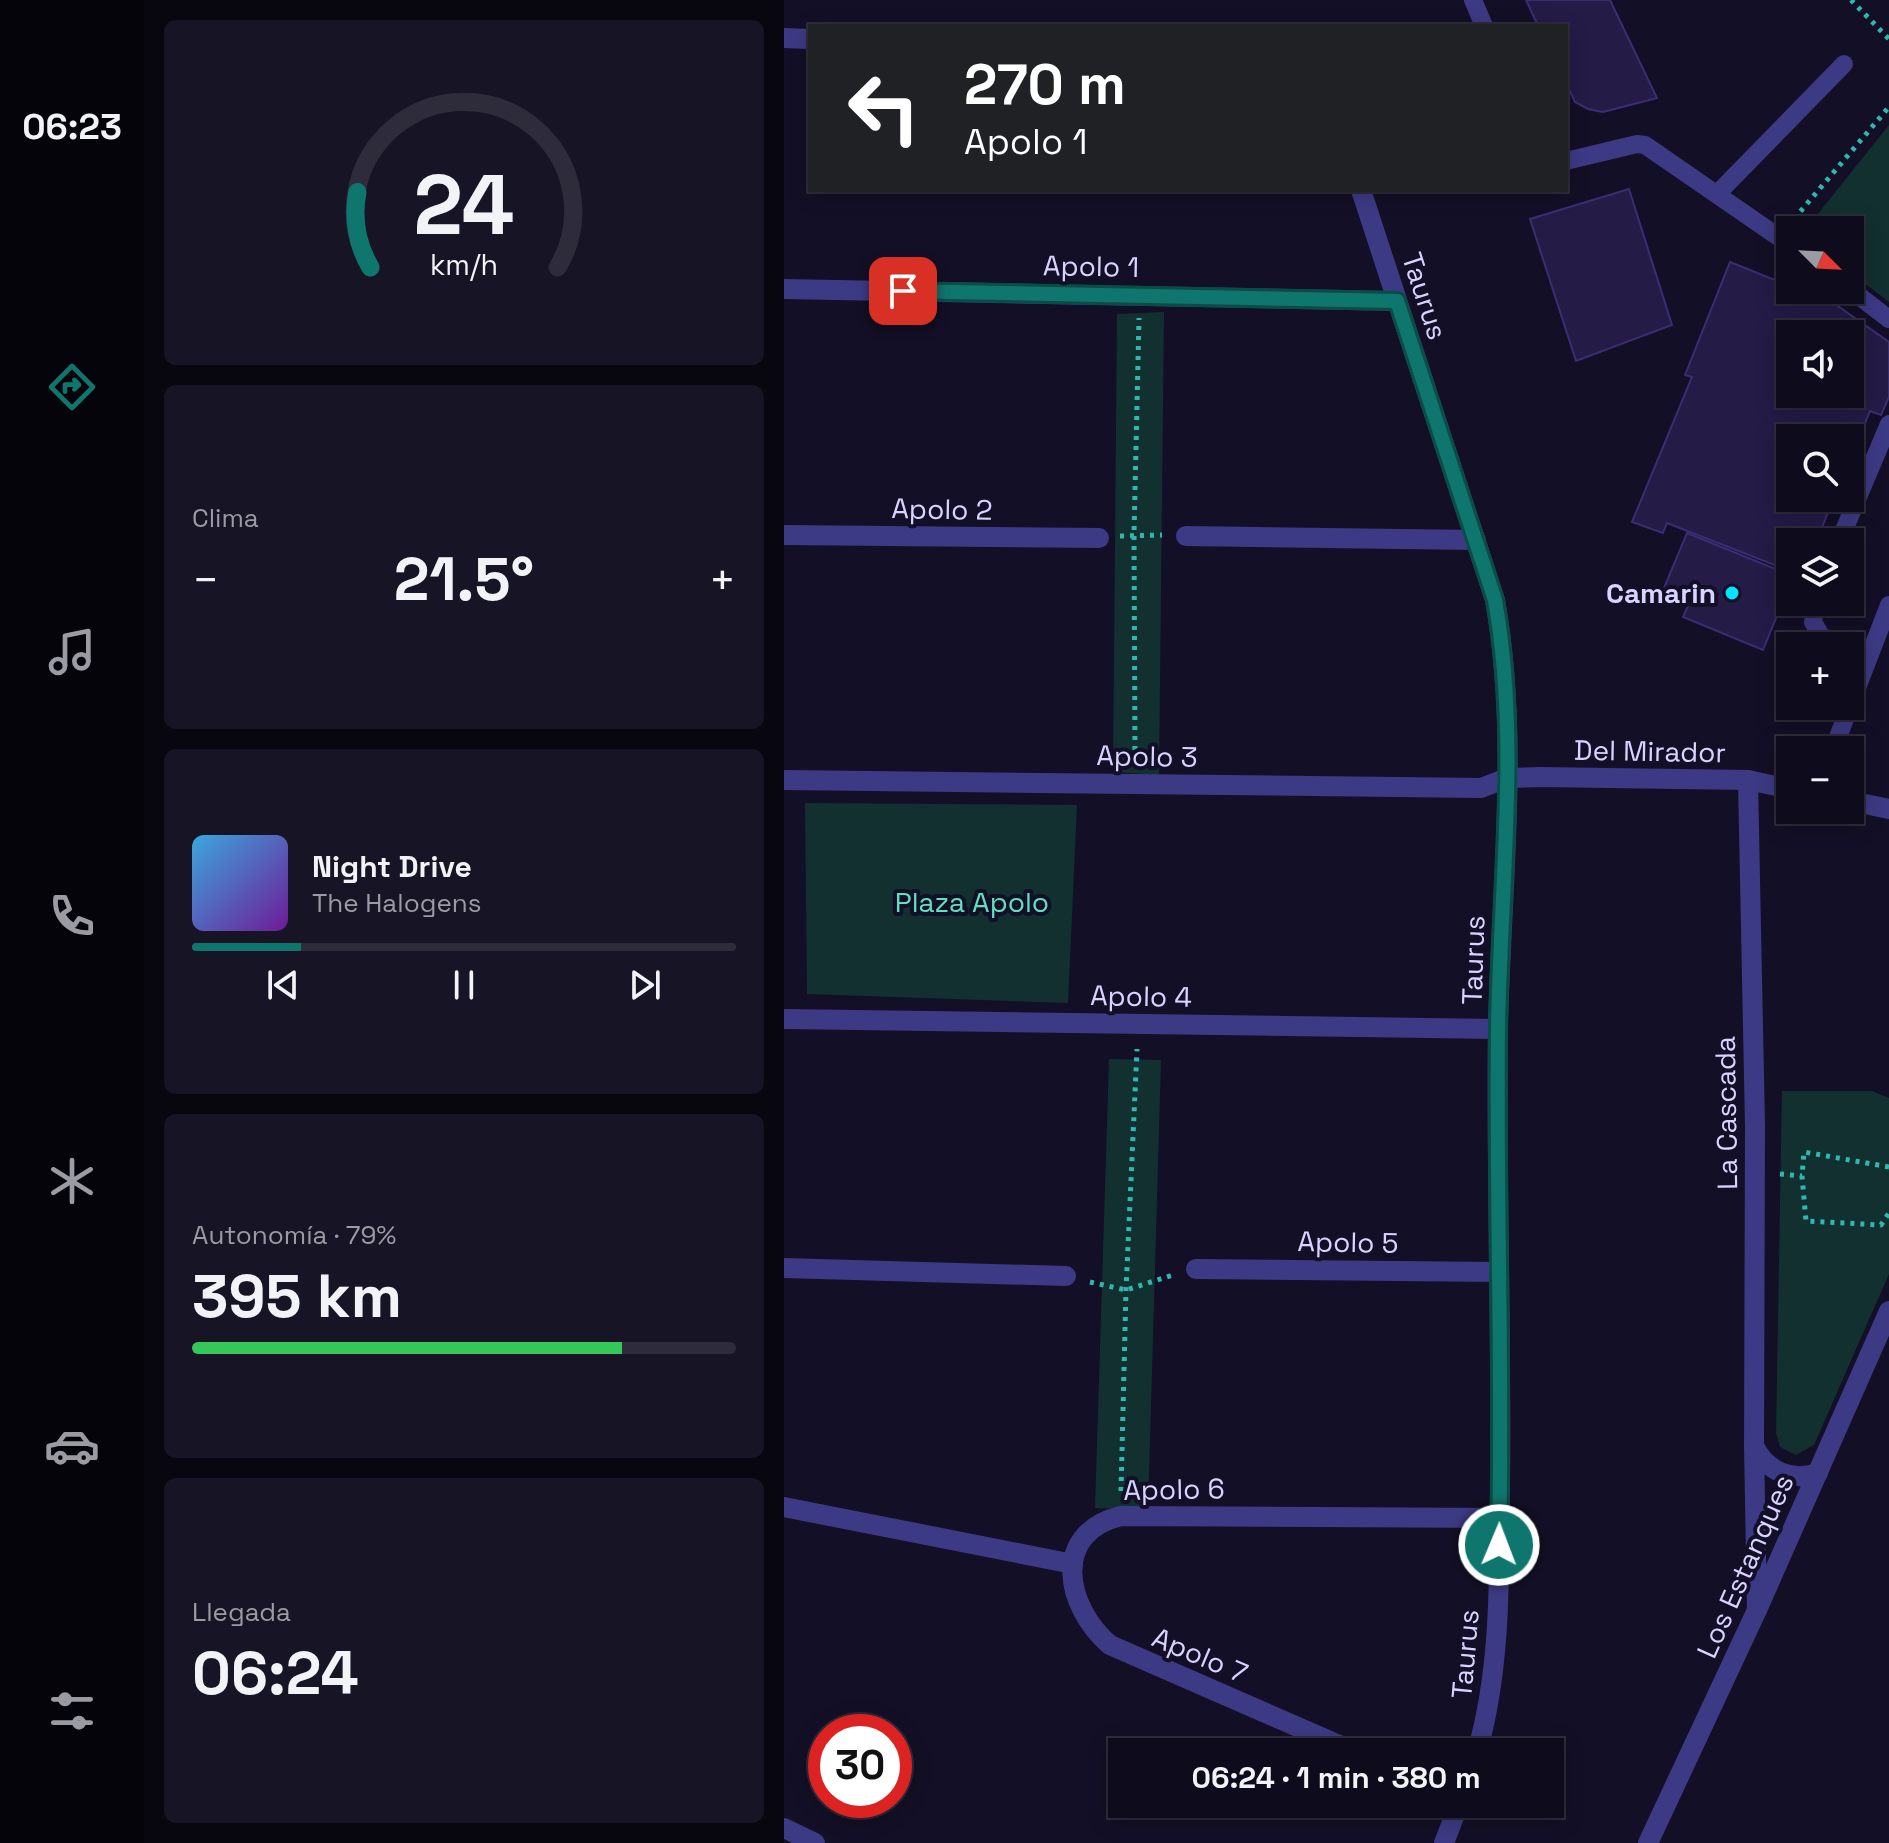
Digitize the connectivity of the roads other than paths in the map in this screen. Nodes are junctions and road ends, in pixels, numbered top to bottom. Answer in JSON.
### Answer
{"nodes":[{"id":1,"x":1473,"y":0,"type":"edge"},
{"id":2,"x":1483,"y":24,"type":"edge"},
{"id":3,"x":784,"y":38,"type":"edge"},
{"id":4,"x":808,"y":39,"type":"edge"},
{"id":5,"x":1844,"y":64,"type":"dead end"},
{"id":6,"x":1568,"y":161,"type":"edge"},
{"id":7,"x":1362,"y":192,"type":"edge"},
{"id":8,"x":1717,"y":194,"type":"junction"},
{"id":9,"x":1776,"y":235,"type":"edge"},
{"id":10,"x":784,"y":289,"type":"edge"},
{"id":11,"x":1864,"y":300,"type":"edge"},
{"id":12,"x":1397,"y":301,"type":"junction"},
{"id":13,"x":1889,"y":319,"type":"edge"},
{"id":14,"x":1889,"y":424,"type":"edge"},
{"id":15,"x":1845,"y":528,"type":"edge"},
{"id":16,"x":784,"y":535,"type":"edge"},
{"id":17,"x":1186,"y":536,"type":"road end"},
{"id":18,"x":1099,"y":538,"type":"road end"},
{"id":19,"x":1476,"y":540,"type":"junction"},
{"id":20,"x":1889,"y":605,"type":"edge"},
{"id":21,"x":1864,"y":662,"type":"edge"},
{"id":22,"x":1507,"y":778,"type":"junction"},
{"id":23,"x":784,"y":780,"type":"edge"},
{"id":24,"x":1748,"y":780,"type":"junction"},
{"id":25,"x":1776,"y":786,"type":"edge"},
{"id":26,"x":1864,"y":804,"type":"edge"},
{"id":27,"x":1889,"y":809,"type":"edge"},
{"id":28,"x":784,"y":1019,"type":"edge"},
{"id":29,"x":1498,"y":1029,"type":"junction"},
{"id":30,"x":784,"y":1268,"type":"edge"},
{"id":31,"x":1196,"y":1269,"type":"road end"},
{"id":32,"x":1499,"y":1272,"type":"junction"},
{"id":33,"x":1066,"y":1276,"type":"road end"},
{"id":34,"x":1889,"y":1311,"type":"edge"},
{"id":35,"x":1754,"y":1446,"type":"junction"},
{"id":36,"x":1818,"y":1473,"type":"junction"},
{"id":37,"x":784,"y":1507,"type":"edge"},
{"id":38,"x":1500,"y":1518,"type":"junction"},
{"id":39,"x":1073,"y":1564,"type":"junction"},
{"id":40,"x":1757,"y":1610,"type":"junction"},
{"id":41,"x":1323,"y":1738,"type":"edge"},
{"id":42,"x":1481,"y":1738,"type":"edge"},
{"id":43,"x":1454,"y":1818,"type":"edge"},
{"id":44,"x":784,"y":1828,"type":"edge"},
{"id":45,"x":815,"y":1843,"type":"edge"},
{"id":46,"x":1444,"y":1843,"type":"edge"},
{"id":47,"x":1648,"y":1843,"type":"edge"}],
"edges":[{"from":1,"to":2,"type":"lane"},
{"from":3,"to":4,"type":"street"},
{"from":5,"to":8,"type":"lane"},
{"from":6,"to":8,"type":"lane"},
{"from":7,"to":12,"type":"street","name":"Taurus"},
{"from":8,"to":9,"type":"lane"},
{"from":10,"to":12,"type":"street","name":"Apolo 1"},
{"from":11,"to":13,"type":"lane"},
{"from":12,"to":19,"type":"street","name":"Taurus"},
{"from":14,"to":15,"type":"lane"},
{"from":16,"to":18,"type":"street","name":"Apolo 2"},
{"from":17,"to":19,"type":"street"},
{"from":19,"to":22,"type":"street","name":"Taurus"},
{"from":20,"to":21,"type":"lane"},
{"from":22,"to":23,"type":"street","name":"Apolo 3"},
{"from":22,"to":24,"type":"street","name":"Del Mirador"},
{"from":22,"to":29,"type":"street","name":"Taurus"},
{"from":24,"to":25,"type":"street","name":"Del Mirador"},
{"from":24,"to":35,"type":"street","name":"La Cascada"},
{"from":26,"to":27,"type":"street"},
{"from":28,"to":29,"type":"street","name":"Apolo 4"},
{"from":29,"to":32,"type":"street","name":"Taurus"},
{"from":30,"to":33,"type":"street"},
{"from":31,"to":32,"type":"street","name":"Apolo 5"},
{"from":32,"to":38,"type":"street","name":"Taurus"},
{"from":34,"to":36,"type":"street","name":"Los Estanques"},
{"from":35,"to":36,"type":"street"},
{"from":35,"to":40,"type":"street","name":"La Cascada"},
{"from":36,"to":40,"type":"street","name":"Los Estanques"},
{"from":37,"to":39,"type":"street"},
{"from":38,"to":39,"type":"street","name":"Apolo 6"},
{"from":38,"to":42,"type":"street","name":"Taurus"},
{"from":39,"to":41,"type":"street","name":"Apolo 7"},
{"from":40,"to":47,"type":"street","name":"Los Estanques"},
{"from":43,"to":46,"type":"street"},
{"from":44,"to":45,"type":"street"}]}
